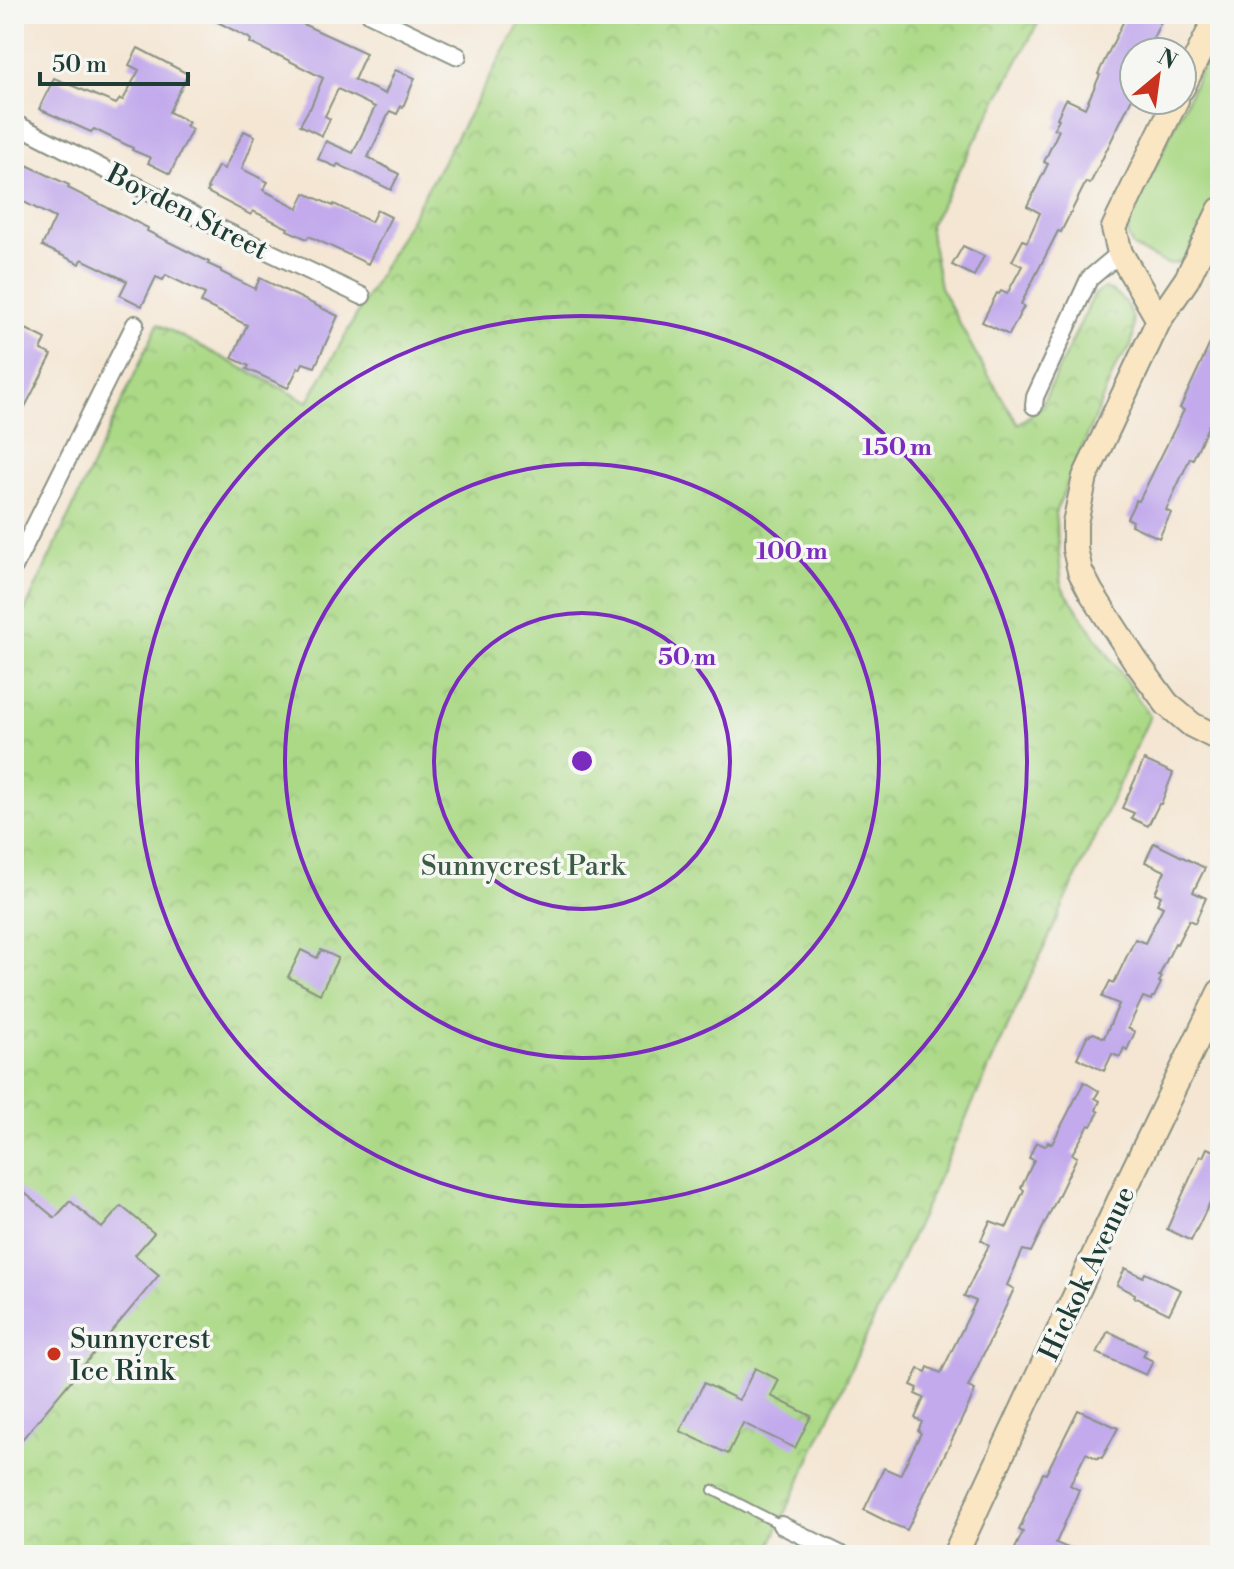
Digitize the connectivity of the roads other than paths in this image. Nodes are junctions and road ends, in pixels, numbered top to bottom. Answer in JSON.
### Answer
{"nodes":[{"id":1,"x":370,"y":14,"type":"edge"},
{"id":2,"x":1218,"y":14,"type":"edge"},
{"id":3,"x":1198,"y":55,"type":"edge"},
{"id":4,"x":458,"y":56,"type":"dead end"},
{"id":5,"x":1168,"y":116,"type":"edge"},
{"id":6,"x":14,"y":123,"type":"edge"},
{"id":7,"x":1220,"y":210,"type":"edge"},
{"id":8,"x":1120,"y":253,"type":"junction"},
{"id":9,"x":362,"y":296,"type":"dead end"},
{"id":10,"x":1159,"y":320,"type":"junction"},
{"id":11,"x":135,"y":324,"type":"dead end"},
{"id":12,"x":1034,"y":406,"type":"dead end"},
{"id":13,"x":14,"y":567,"type":"edge"},
{"id":14,"x":1220,"y":739,"type":"edge"},
{"id":15,"x":1220,"y":992,"type":"edge"},
{"id":16,"x":713,"y":1490,"type":"dead end"},
{"id":17,"x":781,"y":1525,"type":"joint"},
{"id":18,"x":842,"y":1555,"type":"edge"},
{"id":19,"x":955,"y":1555,"type":"edge"}],
"edges":[{"from":1,"to":4,"type":"street"},
{"from":2,"to":3,"type":"street"},
{"from":5,"to":8,"type":"street"},
{"from":6,"to":9,"type":"street","name":"Boyden Street"},
{"from":7,"to":10,"type":"street"},
{"from":8,"to":10,"type":"street"},
{"from":8,"to":12,"type":"street"},
{"from":10,"to":14,"type":"street"},
{"from":11,"to":13,"type":"street"},
{"from":15,"to":19,"type":"street","name":"Hickok Avenue"},
{"from":16,"to":17,"type":"lane"},
{"from":17,"to":18,"type":"street"}]}
